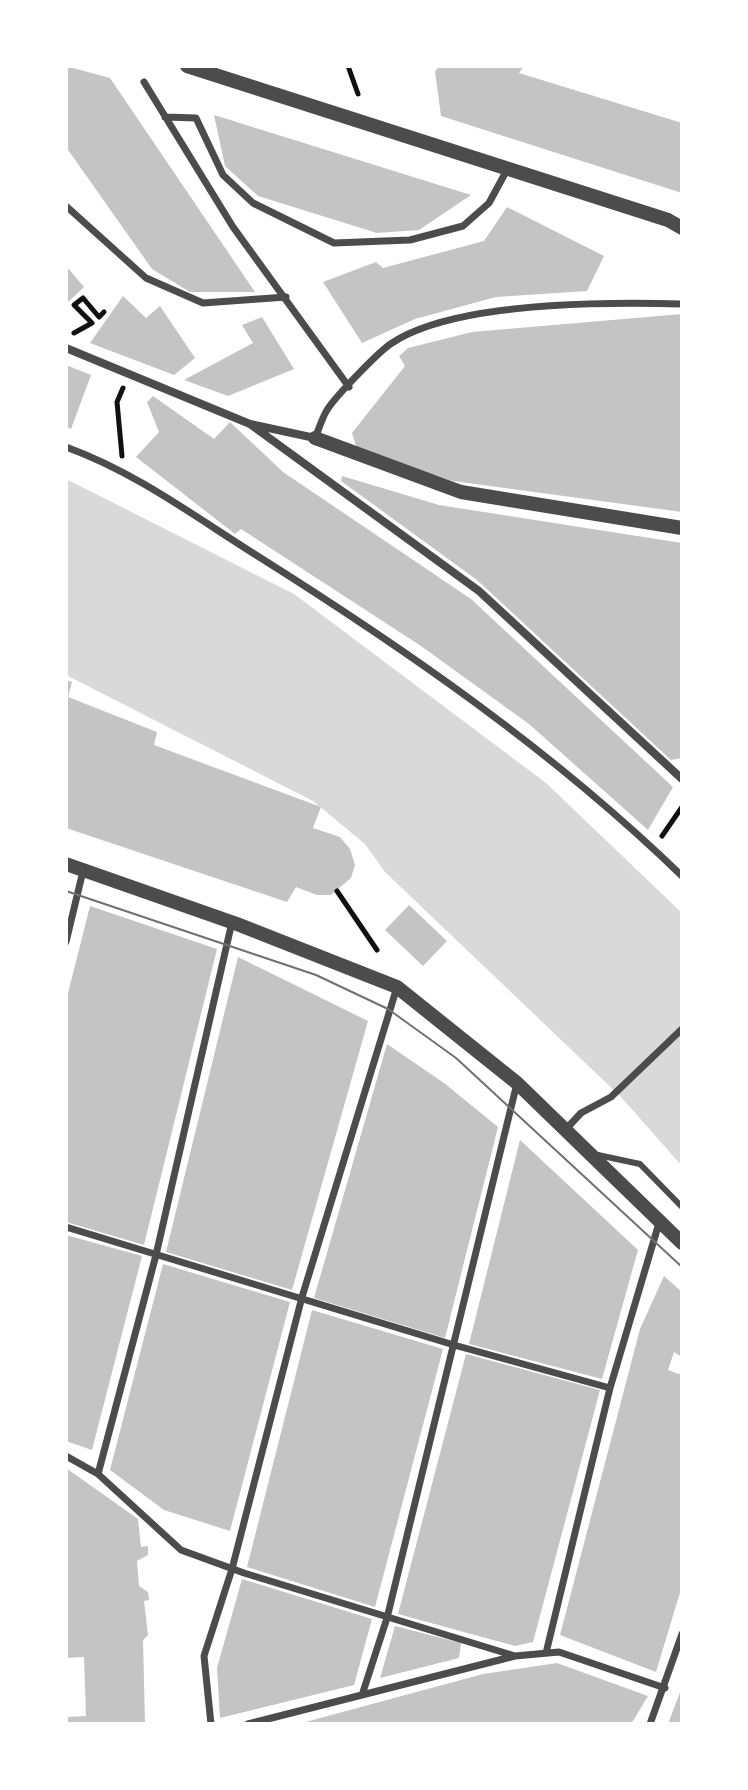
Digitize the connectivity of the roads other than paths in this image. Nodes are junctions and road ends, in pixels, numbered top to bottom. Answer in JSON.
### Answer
{"nodes":[{"id":1,"x":187,"y":66,"type":"edge"},
{"id":2,"x":212,"y":66,"type":"edge"},
{"id":3,"x":227,"y":78,"type":"junction"},
{"id":4,"x":144,"y":82,"type":"dead end"},
{"id":5,"x":165,"y":117,"type":"junction"},
{"id":6,"x":508,"y":168,"type":"junction"},
{"id":7,"x":66,"y":206,"type":"edge"},
{"id":8,"x":675,"y":221,"type":"edge"},
{"id":9,"x":682,"y":228,"type":"edge"},
{"id":10,"x":286,"y":297,"type":"junction"},
{"id":11,"x":682,"y":304,"type":"edge"},
{"id":12,"x":66,"y":348,"type":"edge"},
{"id":13,"x":349,"y":387,"type":"junction"},
{"id":14,"x":250,"y":424,"type":"junction"},
{"id":15,"x":315,"y":438,"type":"junction"},
{"id":16,"x":66,"y":447,"type":"edge"},
{"id":17,"x":682,"y":528,"type":"edge"},
{"id":18,"x":682,"y":779,"type":"edge"},
{"id":19,"x":66,"y":864,"type":"edge"},
{"id":20,"x":83,"y":871,"type":"junction"},
{"id":21,"x":682,"y":876,"type":"edge"},
{"id":22,"x":232,"y":922,"type":"junction"},
{"id":23,"x":66,"y":942,"type":"edge"},
{"id":24,"x":397,"y":987,"type":"junction"},
{"id":25,"x":682,"y":1029,"type":"edge"},
{"id":26,"x":517,"y":1083,"type":"junction"},
{"id":27,"x":567,"y":1128,"type":"junction"},
{"id":28,"x":594,"y":1155,"type":"junction"},
{"id":29,"x":682,"y":1207,"type":"edge"},
{"id":30,"x":659,"y":1223,"type":"junction"},
{"id":31,"x":66,"y":1227,"type":"edge"},
{"id":32,"x":682,"y":1243,"type":"edge"},
{"id":33,"x":156,"y":1255,"type":"junction"},
{"id":34,"x":302,"y":1297,"type":"junction"},
{"id":35,"x":454,"y":1345,"type":"junction"},
{"id":36,"x":610,"y":1388,"type":"junction"},
{"id":37,"x":66,"y":1456,"type":"edge"},
{"id":38,"x":98,"y":1474,"type":"junction"},
{"id":39,"x":232,"y":1569,"type":"junction"},
{"id":40,"x":387,"y":1618,"type":"junction"},
{"id":41,"x":682,"y":1634,"type":"edge"},
{"id":42,"x":546,"y":1653,"type":"junction"},
{"id":43,"x":515,"y":1656,"type":"junction"},
{"id":44,"x":665,"y":1688,"type":"junction"},
{"id":45,"x":363,"y":1692,"type":"junction"},
{"id":46,"x":211,"y":1724,"type":"edge"},
{"id":47,"x":248,"y":1724,"type":"edge"},
{"id":48,"x":650,"y":1724,"type":"edge"}],
"edges":[{"from":1,"to":3,"type":"street"},
{"from":2,"to":3,"type":"street"},
{"from":3,"to":6,"type":"street"},
{"from":4,"to":5,"type":"street"},
{"from":5,"to":6,"type":"street"},
{"from":5,"to":10,"type":"street"},
{"from":6,"to":8,"type":"street"},
{"from":7,"to":10,"type":"street"},
{"from":8,"to":9,"type":"street"},
{"from":10,"to":13,"type":"street"},
{"from":11,"to":13,"type":"street"},
{"from":12,"to":14,"type":"street"},
{"from":13,"to":15,"type":"street"},
{"from":14,"to":15,"type":"street"},
{"from":14,"to":18,"type":"street"},
{"from":15,"to":17,"type":"street"},
{"from":16,"to":21,"type":"street"},
{"from":19,"to":20,"type":"street"},
{"from":20,"to":22,"type":"street"},
{"from":20,"to":23,"type":"street"},
{"from":22,"to":24,"type":"street"},
{"from":22,"to":33,"type":"street"},
{"from":24,"to":26,"type":"street"},
{"from":24,"to":34,"type":"street"},
{"from":25,"to":27,"type":"street"},
{"from":26,"to":27,"type":"street"},
{"from":26,"to":35,"type":"street"},
{"from":27,"to":28,"type":"street"},
{"from":28,"to":29,"type":"lane"},
{"from":28,"to":30,"type":"street"},
{"from":30,"to":32,"type":"street"},
{"from":30,"to":36,"type":"street"},
{"from":31,"to":33,"type":"street"},
{"from":33,"to":34,"type":"street"},
{"from":33,"to":38,"type":"street"},
{"from":34,"to":35,"type":"street"},
{"from":34,"to":39,"type":"street"},
{"from":35,"to":36,"type":"street"},
{"from":35,"to":40,"type":"street"},
{"from":36,"to":42,"type":"street"},
{"from":37,"to":38,"type":"street"},
{"from":38,"to":39,"type":"street"},
{"from":39,"to":40,"type":"street"},
{"from":39,"to":46,"type":"street"},
{"from":40,"to":43,"type":"street"},
{"from":40,"to":45,"type":"street"},
{"from":41,"to":44,"type":"street"},
{"from":42,"to":43,"type":"street"},
{"from":42,"to":44,"type":"street"},
{"from":43,"to":45,"type":"street"},
{"from":44,"to":48,"type":"street"},
{"from":45,"to":47,"type":"street"}]}
